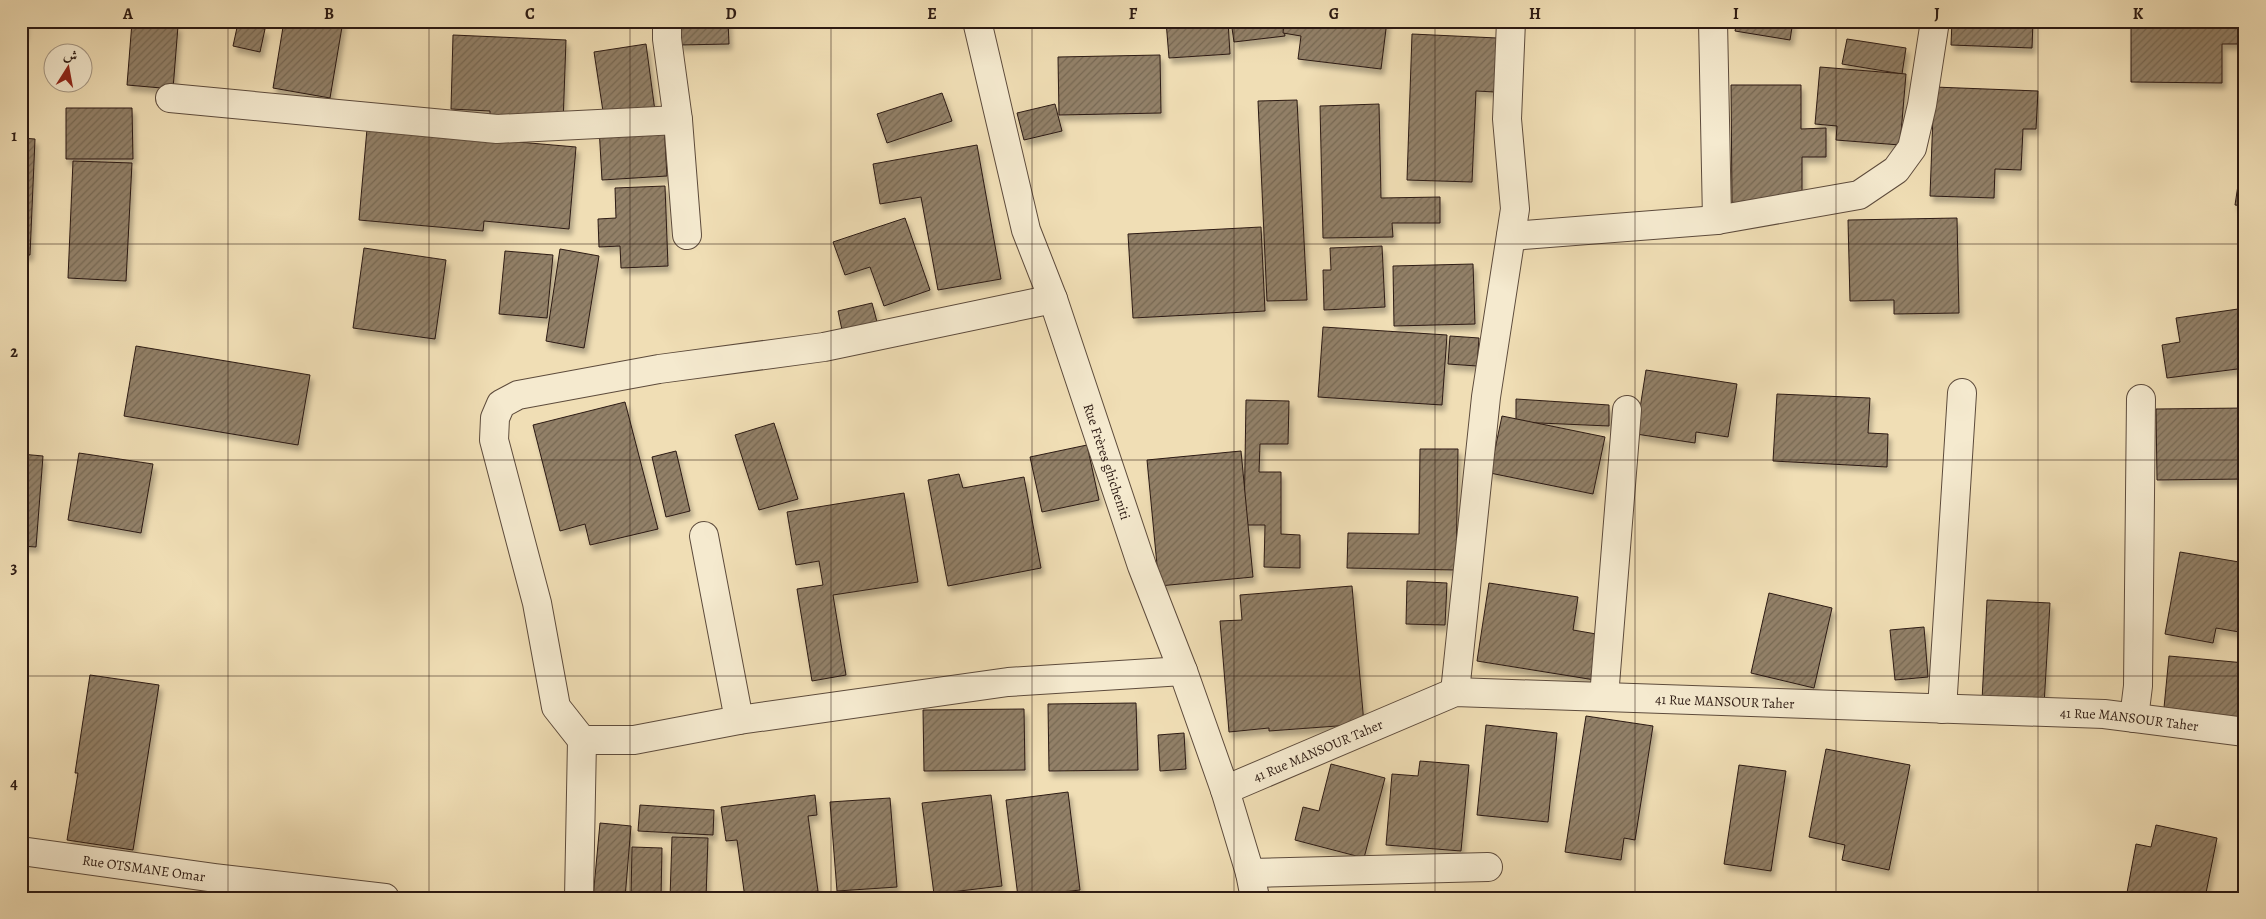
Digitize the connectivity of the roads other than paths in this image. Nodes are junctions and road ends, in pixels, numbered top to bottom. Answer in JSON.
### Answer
{"nodes":[{"id":1,"x":667,"y":21,"type":"edge"},
{"id":2,"x":976,"y":21,"type":"edge"},
{"id":3,"x":1512,"y":21,"type":"edge"},
{"id":4,"x":1713,"y":21,"type":"edge"},
{"id":5,"x":1935,"y":21,"type":"edge"},
{"id":6,"x":170,"y":98,"type":"dead end"},
{"id":7,"x":678,"y":120,"type":"junction"},
{"id":8,"x":1717,"y":220,"type":"junction"},
{"id":9,"x":687,"y":235,"type":"dead end"},
{"id":10,"x":1511,"y":236,"type":"junction"},
{"id":11,"x":1053,"y":299,"type":"junction"},
{"id":12,"x":1962,"y":393,"type":"dead end"},
{"id":13,"x":2141,"y":399,"type":"dead end"},
{"id":14,"x":1627,"y":410,"type":"dead end"},
{"id":15,"x":704,"y":536,"type":"dead end"},
{"id":16,"x":1183,"y":671,"type":"junction"},
{"id":17,"x":1455,"y":692,"type":"junction"},
{"id":18,"x":1604,"y":697,"type":"junction"},
{"id":19,"x":1942,"y":709,"type":"junction"},
{"id":20,"x":2134,"y":718,"type":"junction"},
{"id":21,"x":739,"y":720,"type":"junction"},
{"id":22,"x":2245,"y":732,"type":"edge"},
{"id":23,"x":582,"y":740,"type":"junction"},
{"id":24,"x":1225,"y":790,"type":"junction"},
{"id":25,"x":21,"y":851,"type":"edge"},
{"id":26,"x":1488,"y":867,"type":"dead end"},
{"id":27,"x":1252,"y":885,"type":"edge"},
{"id":28,"x":385,"y":898,"type":"edge"},
{"id":29,"x":580,"y":898,"type":"edge"}],
"edges":[{"from":1,"to":7,"type":"street"},
{"from":2,"to":11,"type":"street","name":"Rue Frères ghicheniti"},
{"from":3,"to":10,"type":"street"},
{"from":4,"to":8,"type":"street"},
{"from":5,"to":8,"type":"street"},
{"from":6,"to":7,"type":"street"},
{"from":7,"to":9,"type":"street"},
{"from":8,"to":10,"type":"street"},
{"from":10,"to":17,"type":"street"},
{"from":11,"to":16,"type":"street","name":"Rue Frères ghicheniti"},
{"from":11,"to":23,"type":"street"},
{"from":12,"to":19,"type":"street"},
{"from":13,"to":20,"type":"street"},
{"from":14,"to":18,"type":"street"},
{"from":15,"to":21,"type":"street"},
{"from":16,"to":21,"type":"street"},
{"from":16,"to":24,"type":"street","name":"Rue Frères ghicheniti"},
{"from":17,"to":18,"type":"street","name":"41 Rue MANSOUR Taher"},
{"from":17,"to":24,"type":"street","name":"41 Rue MANSOUR Taher"},
{"from":18,"to":19,"type":"street","name":"41 Rue MANSOUR Taher"},
{"from":19,"to":20,"type":"street","name":"41 Rue MANSOUR Taher"},
{"from":20,"to":22,"type":"street","name":"41 Rue MANSOUR Taher"},
{"from":21,"to":23,"type":"street"},
{"from":23,"to":29,"type":"street"},
{"from":24,"to":27,"type":"street","name":"Rue Frères ghicheniti"},
{"from":25,"to":28,"type":"street","name":"Rue OTSMANE Omar"},
{"from":26,"to":27,"type":"street"}]}
